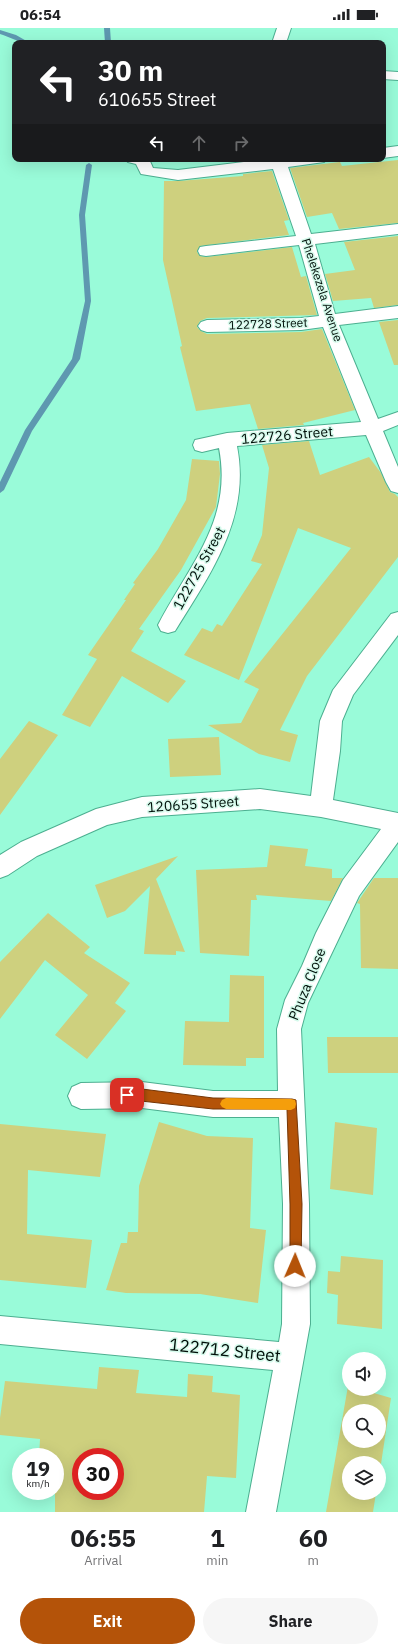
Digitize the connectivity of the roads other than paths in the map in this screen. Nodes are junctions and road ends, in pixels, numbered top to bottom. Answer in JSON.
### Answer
{"nodes":[{"id":1,"x":284,"y":28,"type":"edge"},
{"id":2,"x":280,"y":40,"type":"edge"},
{"id":3,"x":386,"y":75,"type":"edge"},
{"id":4,"x":398,"y":76,"type":"edge"},
{"id":5,"x":398,"y":151,"type":"edge"},
{"id":6,"x":386,"y":152,"type":"edge"},
{"id":7,"x":143,"y":162,"type":"edge"},
{"id":8,"x":270,"y":162,"type":"edge"},
{"id":9,"x":277,"y":162,"type":"edge"},
{"id":10,"x":398,"y":230,"type":"edge"},
{"id":11,"x":306,"y":241,"type":"junction"},
{"id":12,"x":206,"y":251,"type":"dead end"},
{"id":13,"x":398,"y":312,"type":"edge"},
{"id":14,"x":329,"y":322,"type":"junction"},
{"id":15,"x":207,"y":326,"type":"dead end"},
{"id":16,"x":398,"y":418,"type":"edge"},
{"id":17,"x":373,"y":428,"type":"junction"},
{"id":18,"x":227,"y":440,"type":"junction"},
{"id":19,"x":202,"y":445,"type":"dead end"},
{"id":20,"x":398,"y":486,"type":"edge"},
{"id":21,"x":398,"y":620,"type":"edge"},
{"id":22,"x":168,"y":625,"type":"dead end"},
{"id":23,"x":321,"y":807,"type":"junction"},
{"id":24,"x":398,"y":823,"type":"edge"},
{"id":25,"x":0,"y":868,"type":"edge"},
{"id":26,"x":81,"y":1096,"type":"dead end"},
{"id":27,"x":292,"y":1104,"type":"junction"},
{"id":28,"x":0,"y":1330,"type":"edge"},
{"id":29,"x":291,"y":1357,"type":"junction"},
{"id":30,"x":261,"y":1512,"type":"edge"}],
"edges":[{"from":1,"to":2,"type":"street"},
{"from":3,"to":4,"type":"street"},
{"from":5,"to":6,"type":"street"},
{"from":7,"to":8,"type":"street"},
{"from":9,"to":11,"type":"street","name":"Phelekezela Avenue"},
{"from":10,"to":11,"type":"street"},
{"from":11,"to":12,"type":"street"},
{"from":11,"to":14,"type":"street","name":"Phelekezela Avenue"},
{"from":13,"to":14,"type":"street","name":"122728 Street"},
{"from":14,"to":15,"type":"street","name":"122728 Street"},
{"from":14,"to":17,"type":"street","name":"Phelekezela Avenue"},
{"from":16,"to":17,"type":"street","name":"122726 Street"},
{"from":17,"to":18,"type":"street","name":"122726 Street"},
{"from":17,"to":20,"type":"street","name":"Phelekezela Avenue"},
{"from":18,"to":19,"type":"street","name":"122726 Street"},
{"from":18,"to":22,"type":"street","name":"122725 Street"},
{"from":21,"to":23,"type":"street"},
{"from":23,"to":24,"type":"street","name":"120655 Street"},
{"from":23,"to":25,"type":"street","name":"120655 Street"},
{"from":24,"to":27,"type":"street","name":"Phuza Close"},
{"from":26,"to":27,"type":"street"},
{"from":27,"to":29,"type":"street","name":"Phuza Close"},
{"from":28,"to":29,"type":"street","name":"122712 Street"},
{"from":29,"to":30,"type":"street","name":"122712 Street"}]}
